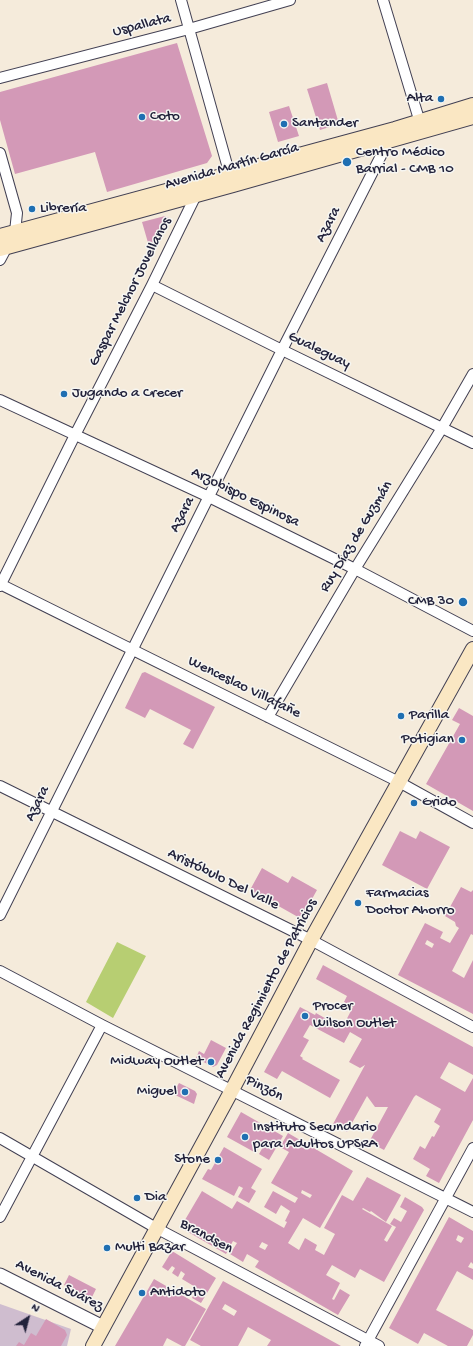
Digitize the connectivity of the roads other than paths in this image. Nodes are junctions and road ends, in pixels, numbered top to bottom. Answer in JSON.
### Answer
{"nodes":[{"id":1,"x":181,"y":0,"type":"edge"},
{"id":2,"x":290,"y":0,"type":"edge"},
{"id":3,"x":383,"y":0,"type":"edge"},
{"id":4,"x":189,"y":29,"type":"junction"},
{"id":5,"x":0,"y":78,"type":"edge"},
{"id":6,"x":473,"y":105,"type":"edge"},
{"id":7,"x":473,"y":117,"type":"edge"},
{"id":8,"x":421,"y":126,"type":"junction"},
{"id":9,"x":395,"y":129,"type":"junction"},
{"id":10,"x":388,"y":141,"type":"junction"},
{"id":11,"x":0,"y":153,"type":"edge"},
{"id":12,"x":231,"y":179,"type":"junction"},
{"id":13,"x":199,"y":188,"type":"junction"},
{"id":14,"x":14,"y":232,"type":"junction"},
{"id":15,"x":2,"y":244,"type":"edge"},
{"id":16,"x":0,"y":260,"type":"edge"},
{"id":17,"x":152,"y":285,"type":"junction"},
{"id":18,"x":282,"y":350,"type":"junction"},
{"id":19,"x":473,"y":374,"type":"edge"},
{"id":20,"x":0,"y":400,"type":"edge"},
{"id":21,"x":442,"y":428,"type":"junction"},
{"id":22,"x":75,"y":434,"type":"junction"},
{"id":23,"x":473,"y":443,"type":"edge"},
{"id":24,"x":209,"y":497,"type":"junction"},
{"id":25,"x":355,"y":568,"type":"junction"},
{"id":26,"x":0,"y":585,"type":"edge"},
{"id":27,"x":473,"y":631,"type":"edge"},
{"id":28,"x":132,"y":649,"type":"junction"},
{"id":29,"x":473,"y":649,"type":"edge"},
{"id":30,"x":268,"y":717,"type":"junction"},
{"id":31,"x":399,"y":782,"type":"junction"},
{"id":32,"x":0,"y":786,"type":"edge"},
{"id":33,"x":51,"y":812,"type":"junction"},
{"id":34,"x":473,"y":823,"type":"edge"},
{"id":35,"x":0,"y":915,"type":"edge"},
{"id":36,"x":311,"y":940,"type":"junction"},
{"id":37,"x":0,"y":971,"type":"edge"},
{"id":38,"x":102,"y":1025,"type":"junction"},
{"id":39,"x":473,"y":1027,"type":"edge"},
{"id":40,"x":232,"y":1090,"type":"junction"},
{"id":41,"x":0,"y":1138,"type":"edge"},
{"id":42,"x":473,"y":1148,"type":"edge"},
{"id":43,"x":32,"y":1156,"type":"junction"},
{"id":44,"x":446,"y":1198,"type":"junction"},
{"id":45,"x":473,"y":1212,"type":"edge"},
{"id":46,"x":0,"y":1217,"type":"edge"},
{"id":47,"x":156,"y":1228,"type":"junction"},
{"id":48,"x":0,"y":1275,"type":"edge"},
{"id":49,"x":103,"y":1327,"type":"junction"},
{"id":50,"x":367,"y":1343,"type":"edge"},
{"id":51,"x":92,"y":1346,"type":"edge"},
{"id":52,"x":379,"y":1346,"type":"edge"}],
"edges":[{"from":1,"to":4,"type":"street"},
{"from":2,"to":4,"type":"street","name":"Uspallata"},
{"from":3,"to":8,"type":"street"},
{"from":4,"to":5,"type":"street","name":"Uspallata"},
{"from":4,"to":12,"type":"street"},
{"from":6,"to":8,"type":"main road","name":"Avenida Martín García"},
{"from":7,"to":8,"type":"main road","name":"Avenida Martín García"},
{"from":8,"to":9,"type":"main road","name":"Avenida Martín García"},
{"from":8,"to":10,"type":"main road","name":"Avenida Martín García"},
{"from":9,"to":10,"type":"street","name":"Azara"},
{"from":9,"to":12,"type":"main road","name":"Avenida Martín García"},
{"from":10,"to":12,"type":"main road","name":"Avenida Martín García"},
{"from":10,"to":18,"type":"street","name":"Azara"},
{"from":11,"to":14,"type":"street"},
{"from":12,"to":13,"type":"main road","name":"Avenida Martín García"},
{"from":13,"to":14,"type":"main road","name":"Avenida Martín García"},
{"from":13,"to":15,"type":"main road","name":"Avenida Martín García"},
{"from":13,"to":17,"type":"street","name":"Gaspar Melchor Jovellanos"},
{"from":14,"to":15,"type":"main road","name":"Avenida Martín García"},
{"from":15,"to":16,"type":"street"},
{"from":17,"to":18,"type":"street","name":"Gualeguay"},
{"from":17,"to":22,"type":"street","name":"Gaspar Melchor Jovellanos"},
{"from":18,"to":21,"type":"street","name":"Gualeguay"},
{"from":18,"to":24,"type":"street","name":"Azara"},
{"from":19,"to":21,"type":"street","name":"Ruy Díaz de Guzmán"},
{"from":20,"to":22,"type":"street","name":"Arzobispo Espinosa"},
{"from":21,"to":23,"type":"street","name":"Gualeguay"},
{"from":21,"to":25,"type":"street","name":"Ruy Díaz de Guzmán"},
{"from":22,"to":24,"type":"street","name":"Arzobispo Espinosa"},
{"from":22,"to":26,"type":"street","name":"Gaspar Melchor Jovellanos"},
{"from":24,"to":25,"type":"street","name":"Arzobispo Espinosa"},
{"from":24,"to":28,"type":"street","name":"Azara"},
{"from":25,"to":27,"type":"street","name":"Arzobispo Espinosa"},
{"from":25,"to":30,"type":"street","name":"Ruy Díaz de Guzmán"},
{"from":26,"to":28,"type":"street","name":"Wenceslao Villafañe"},
{"from":28,"to":30,"type":"street","name":"Wenceslao Villafañe"},
{"from":28,"to":33,"type":"street","name":"Azara"},
{"from":29,"to":31,"type":"main road","name":"Avenida Regimiento de Patricios"},
{"from":30,"to":31,"type":"street","name":"Wenceslao Villafañe"},
{"from":31,"to":34,"type":"street","name":"Wenceslao Villafañe"},
{"from":31,"to":36,"type":"main road","name":"Avenida Regimiento de Patricios"},
{"from":32,"to":33,"type":"street","name":"Aristóbulo Del Valle"},
{"from":33,"to":35,"type":"street","name":"Azara"},
{"from":33,"to":36,"type":"street","name":"Aristóbulo Del Valle"},
{"from":36,"to":39,"type":"street","name":"Aristóbulo Del Valle"},
{"from":36,"to":40,"type":"main road","name":"Avenida Regimiento de Patricios"},
{"from":37,"to":38,"type":"street","name":"Pinzón"},
{"from":38,"to":40,"type":"street","name":"Pinzón"},
{"from":38,"to":43,"type":"street"},
{"from":40,"to":44,"type":"street","name":"Pinzón"},
{"from":40,"to":47,"type":"main road","name":"Avenida Regimiento de Patricios"},
{"from":41,"to":43,"type":"street","name":"Brandsen"},
{"from":42,"to":44,"type":"street"},
{"from":43,"to":46,"type":"street"},
{"from":43,"to":47,"type":"street","name":"Brandsen"},
{"from":44,"to":45,"type":"street","name":"Pinzón"},
{"from":44,"to":50,"type":"street"},
{"from":47,"to":49,"type":"main road","name":"Avenida Regimiento de Patricios"},
{"from":47,"to":50,"type":"street","name":"Brandsen"},
{"from":48,"to":49,"type":"street","name":"Avenida Suárez"},
{"from":49,"to":51,"type":"main road","name":"Avenida Regimiento de Patricios"},
{"from":50,"to":52,"type":"street","name":"Brandsen"}]}
